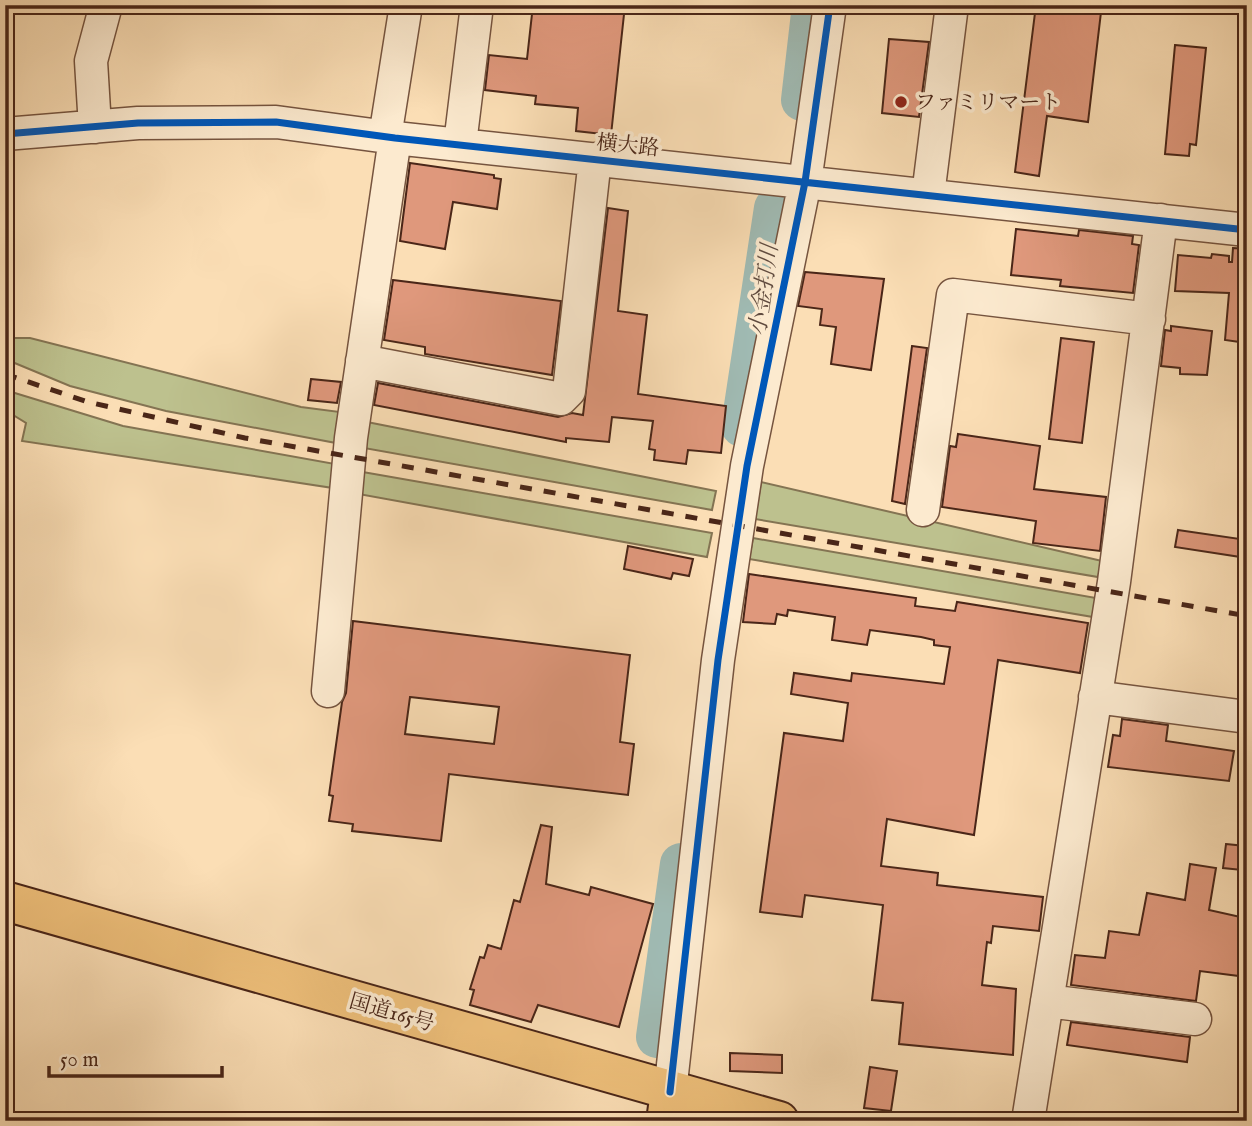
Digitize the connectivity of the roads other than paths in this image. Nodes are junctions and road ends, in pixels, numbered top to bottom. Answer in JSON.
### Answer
{"nodes":[{"id":1,"x":106,"y":5,"type":"edge"},
{"id":2,"x":406,"y":5,"type":"edge"},
{"id":3,"x":477,"y":5,"type":"edge"},
{"id":4,"x":830,"y":5,"type":"edge"},
{"id":5,"x":952,"y":5,"type":"edge"},
{"id":6,"x":96,"y":127,"type":"junction"},
{"id":7,"x":5,"y":134,"type":"edge"},
{"id":8,"x":390,"y":137,"type":"junction"},
{"id":9,"x":460,"y":144,"type":"junction"},
{"id":10,"x":595,"y":159,"type":"junction"},
{"id":11,"x":804,"y":182,"type":"junction"},
{"id":12,"x":928,"y":195,"type":"junction"},
{"id":13,"x":1161,"y":220,"type":"junction"},
{"id":14,"x":1247,"y":230,"type":"edge"},
{"id":15,"x":1149,"y":319,"type":"junction"},
{"id":16,"x":362,"y":360,"type":"junction"},
{"id":17,"x":923,"y":510,"type":"dead end"},
{"id":18,"x":328,"y":691,"type":"dead end"},
{"id":19,"x":1095,"y":696,"type":"junction"},
{"id":20,"x":1247,"y":717,"type":"edge"},
{"id":21,"x":5,"y":901,"type":"edge"},
{"id":22,"x":1047,"y":1001,"type":"junction"},
{"id":23,"x":1195,"y":1019,"type":"dead end"},
{"id":24,"x":668,"y":1106,"type":"edge"},
{"id":25,"x":779,"y":1121,"type":"edge"},
{"id":26,"x":1028,"y":1121,"type":"edge"}],
"edges":[{"from":1,"to":6,"type":"street"},
{"from":2,"to":8,"type":"street"},
{"from":3,"to":9,"type":"street"},
{"from":4,"to":11,"type":"street"},
{"from":5,"to":12,"type":"street"},
{"from":6,"to":7,"type":"street","name":"横大路"},
{"from":6,"to":8,"type":"street","name":"横大路"},
{"from":8,"to":9,"type":"street","name":"横大路"},
{"from":8,"to":16,"type":"street"},
{"from":9,"to":10,"type":"street","name":"横大路"},
{"from":10,"to":11,"type":"street","name":"横大路"},
{"from":10,"to":16,"type":"street"},
{"from":11,"to":12,"type":"street","name":"横大路"},
{"from":11,"to":24,"type":"street"},
{"from":12,"to":13,"type":"street","name":"横大路"},
{"from":13,"to":14,"type":"street","name":"横大路"},
{"from":13,"to":15,"type":"street"},
{"from":15,"to":17,"type":"street"},
{"from":15,"to":19,"type":"street"},
{"from":16,"to":18,"type":"street"},
{"from":19,"to":20,"type":"street"},
{"from":19,"to":22,"type":"street"},
{"from":21,"to":24,"type":"highway","name":"国道165号"},
{"from":22,"to":23,"type":"street"},
{"from":22,"to":26,"type":"street"},
{"from":24,"to":25,"type":"highway","name":"国道165号"}]}
